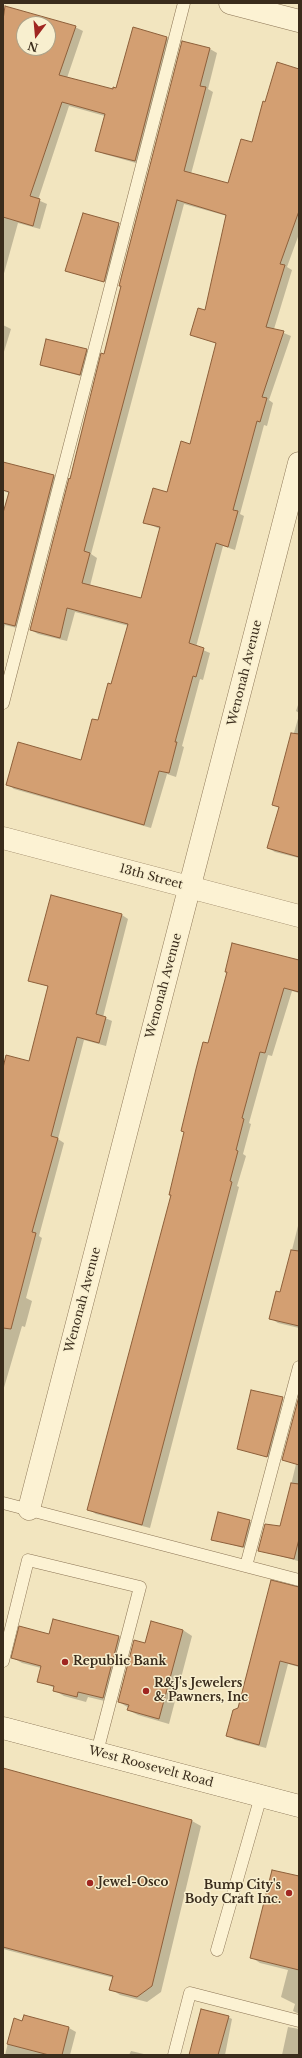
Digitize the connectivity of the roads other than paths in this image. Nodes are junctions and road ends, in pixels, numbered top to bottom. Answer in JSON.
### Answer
{"nodes":[{"id":1,"x":184,"y":3,"type":"edge"},
{"id":2,"x":230,"y":3,"type":"edge"},
{"id":3,"x":299,"y":21,"type":"edge"},
{"id":4,"x":299,"y":463,"type":"edge"},
{"id":5,"x":3,"y":703,"type":"edge"},
{"id":6,"x":3,"y":838,"type":"edge"},
{"id":7,"x":190,"y":887,"type":"junction"},
{"id":8,"x":299,"y":916,"type":"edge"},
{"id":9,"x":299,"y":1367,"type":"edge"},
{"id":10,"x":3,"y":1503,"type":"edge"},
{"id":11,"x":29,"y":1510,"type":"junction"},
{"id":12,"x":246,"y":1566,"type":"junction"},
{"id":13,"x":299,"y":1580,"type":"edge"},
{"id":14,"x":3,"y":1661,"type":"edge"},
{"id":15,"x":3,"y":1728,"type":"edge"},
{"id":16,"x":97,"y":1752,"type":"junction"},
{"id":17,"x":261,"y":1796,"type":"junction"},
{"id":18,"x":299,"y":1806,"type":"edge"},
{"id":19,"x":217,"y":1950,"type":"dead end"},
{"id":20,"x":299,"y":2021,"type":"edge"},
{"id":21,"x":174,"y":2055,"type":"edge"}],
"edges":[{"from":1,"to":5,"type":"lane"},
{"from":2,"to":3,"type":"street"},
{"from":4,"to":7,"type":"street","name":"Wenonah Avenue"},
{"from":6,"to":7,"type":"street","name":"13th Street"},
{"from":7,"to":8,"type":"street","name":"13th Street"},
{"from":7,"to":11,"type":"street","name":"Wenonah Avenue"},
{"from":9,"to":12,"type":"lane"},
{"from":10,"to":11,"type":"lane"},
{"from":11,"to":12,"type":"lane"},
{"from":12,"to":13,"type":"lane"},
{"from":14,"to":16,"type":"lane"},
{"from":15,"to":16,"type":"street","name":"West Roosevelt Road"},
{"from":16,"to":17,"type":"street","name":"West Roosevelt Road"},
{"from":17,"to":18,"type":"street","name":"West Roosevelt Road"},
{"from":17,"to":19,"type":"lane"},
{"from":20,"to":21,"type":"lane"}]}
